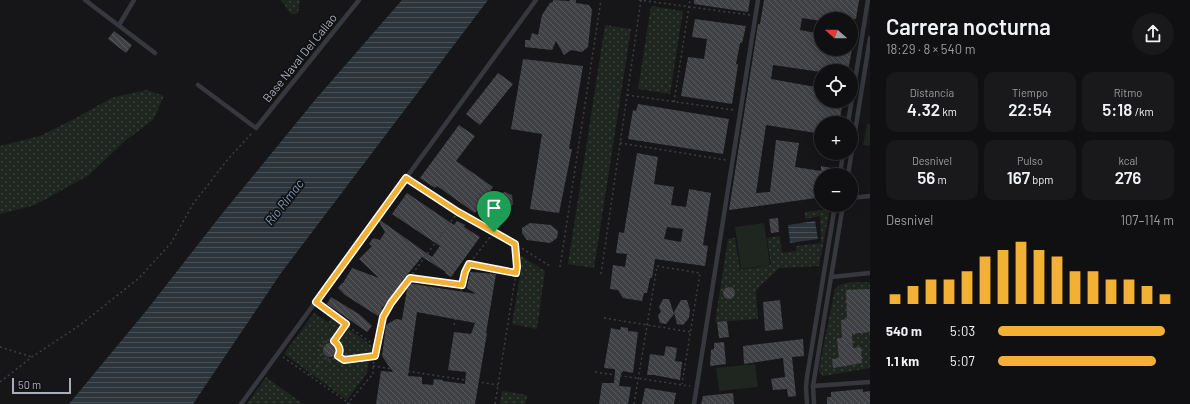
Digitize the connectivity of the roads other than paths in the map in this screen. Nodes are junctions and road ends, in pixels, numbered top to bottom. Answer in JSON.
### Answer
{"nodes":[{"id":1,"x":85,"y":0,"type":"edge"},
{"id":2,"x":134,"y":0,"type":"edge"},
{"id":3,"x":359,"y":0,"type":"edge"},
{"id":4,"x":536,"y":0,"type":"edge"},
{"id":5,"x":758,"y":0,"type":"edge"},
{"id":6,"x":868,"y":0,"type":"edge"},
{"id":7,"x":119,"y":26,"type":"junction"},
{"id":8,"x":870,"y":38,"type":"edge"},
{"id":9,"x":155,"y":53,"type":"dead end"},
{"id":10,"x":198,"y":85,"type":"dead end"},
{"id":11,"x":849,"y":116,"type":"edge"},
{"id":12,"x":849,"y":168,"type":"edge"},
{"id":13,"x":870,"y":196,"type":"edge"},
{"id":14,"x":858,"y":197,"type":"edge"},
{"id":15,"x":834,"y":212,"type":"edge"},
{"id":16,"x":842,"y":212,"type":"edge"},
{"id":17,"x":870,"y":273,"type":"edge"},
{"id":18,"x":831,"y":277,"type":"junction"},
{"id":19,"x":870,"y":382,"type":"edge"},
{"id":20,"x":813,"y":386,"type":"junction"},
{"id":21,"x":241,"y":404,"type":"edge"},
{"id":22,"x":694,"y":404,"type":"edge"},
{"id":23,"x":807,"y":404,"type":"edge"},
{"id":24,"x":814,"y":404,"type":"edge"}],
"edges":[{"from":1,"to":7,"type":"lane"},
{"from":2,"to":7,"type":"lane"},
{"from":3,"to":10,"type":"lane","name":"Base Naval Del Callao"},
{"from":4,"to":21,"type":"lane"},
{"from":5,"to":22,"type":"lane"},
{"from":6,"to":11,"type":"lane"},
{"from":7,"to":9,"type":"lane"},
{"from":8,"to":12,"type":"lane"},
{"from":13,"to":14,"type":"lane"},
{"from":15,"to":23,"type":"lane"},
{"from":16,"to":18,"type":"lane"},
{"from":17,"to":18,"type":"lane"},
{"from":18,"to":20,"type":"lane"},
{"from":19,"to":20,"type":"lane"},
{"from":20,"to":24,"type":"lane"}]}
